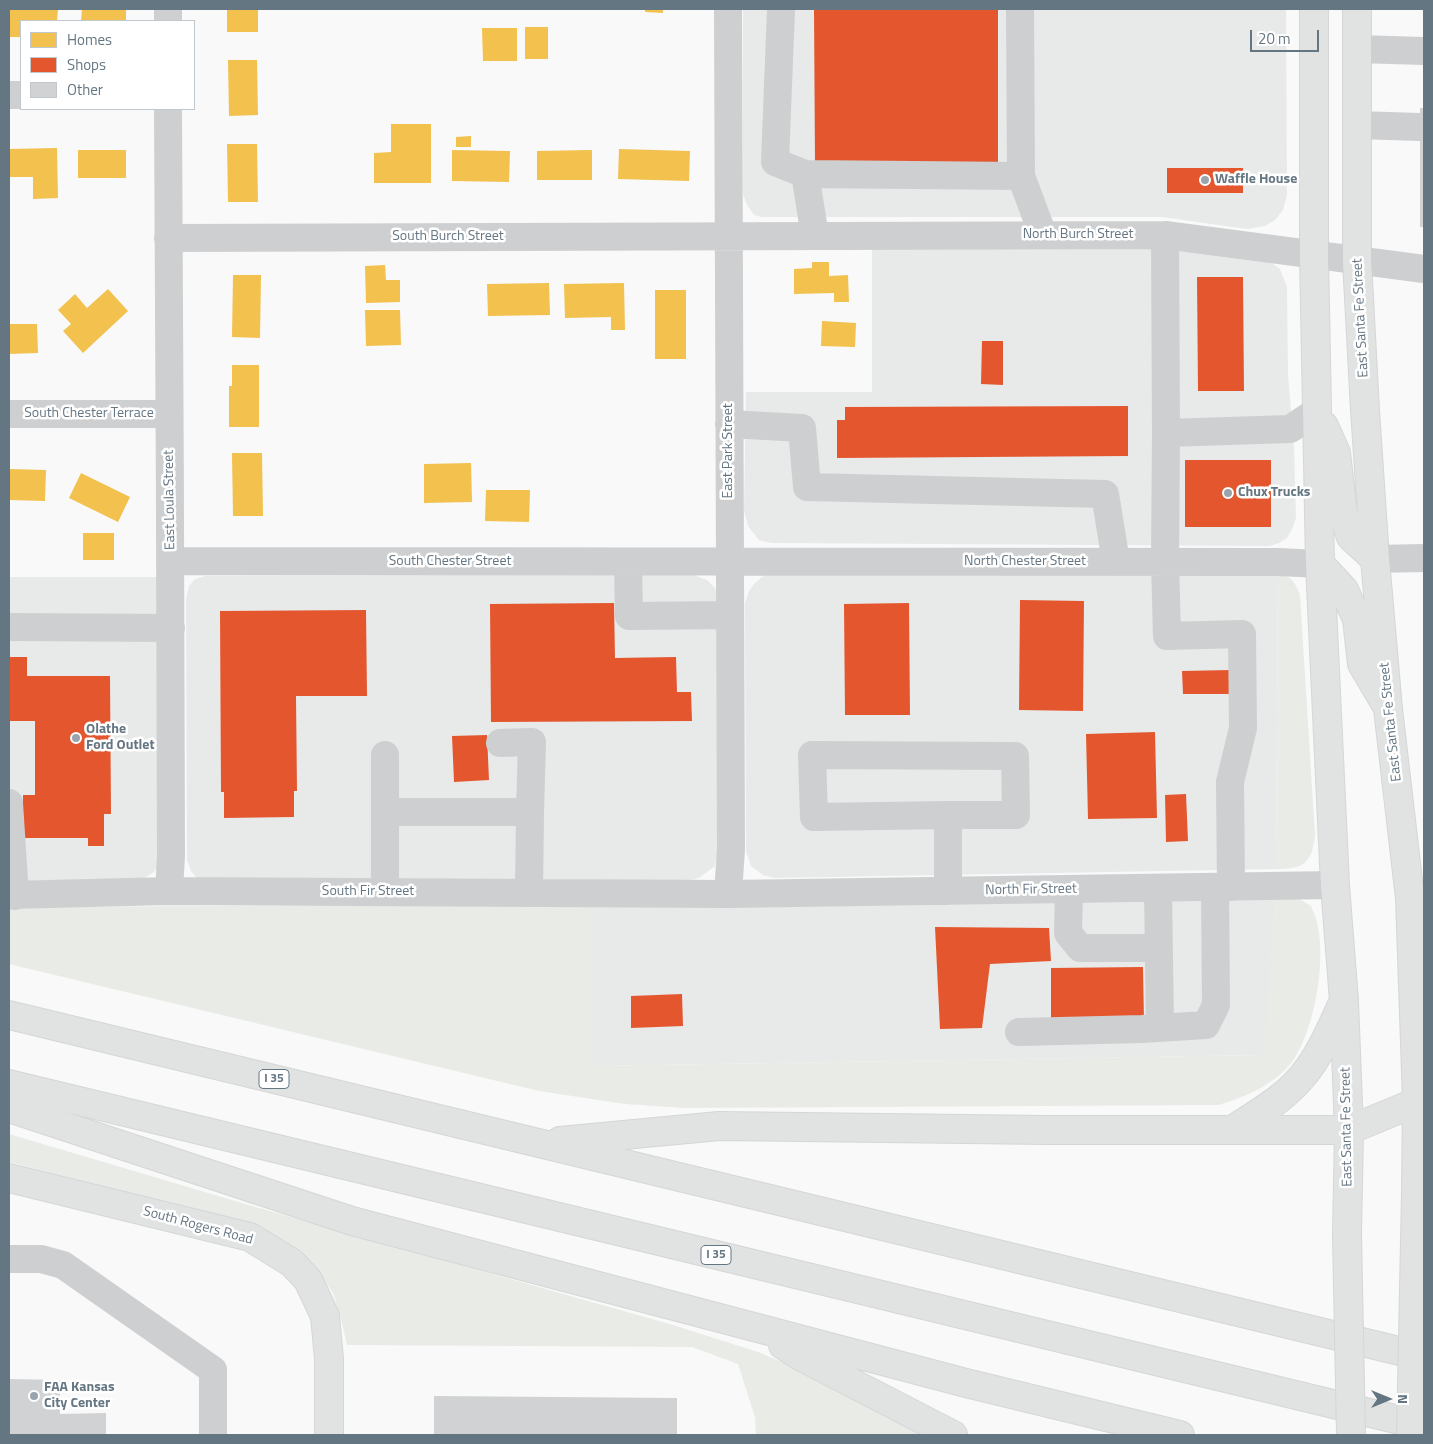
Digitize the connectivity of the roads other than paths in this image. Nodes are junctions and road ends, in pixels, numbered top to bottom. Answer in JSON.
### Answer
{"nodes":[{"id":1,"x":728,"y":9,"type":"edge"},
{"id":2,"x":781,"y":9,"type":"edge"},
{"id":3,"x":1020,"y":9,"type":"edge"},
{"id":4,"x":1314,"y":9,"type":"edge"},
{"id":5,"x":1356,"y":9,"type":"edge"},
{"id":6,"x":1357,"y":49,"type":"junction"},
{"id":7,"x":1424,"y":51,"type":"edge"},
{"id":8,"x":168,"y":110,"type":"edge"},
{"id":9,"x":1357,"y":125,"type":"junction"},
{"id":10,"x":1420,"y":127,"type":"dead end"},
{"id":11,"x":806,"y":174,"type":"junction"},
{"id":12,"x":1021,"y":176,"type":"junction"},
{"id":13,"x":1043,"y":235,"type":"junction"},
{"id":14,"x":1165,"y":235,"type":"junction"},
{"id":15,"x":729,"y":236,"type":"junction"},
{"id":16,"x":815,"y":236,"type":"junction"},
{"id":17,"x":168,"y":238,"type":"junction"},
{"id":18,"x":1314,"y":256,"type":"junction"},
{"id":19,"x":1357,"y":261,"type":"junction"},
{"id":20,"x":1424,"y":269,"type":"edge"},
{"id":21,"x":1317,"y":411,"type":"junction"},
{"id":22,"x":9,"y":414,"type":"edge"},
{"id":23,"x":169,"y":414,"type":"junction"},
{"id":24,"x":729,"y":424,"type":"junction"},
{"id":25,"x":1166,"y":433,"type":"junction"},
{"id":26,"x":1424,"y":558,"type":"edge"},
{"id":27,"x":1376,"y":559,"type":"junction"},
{"id":28,"x":171,"y":562,"type":"junction"},
{"id":29,"x":628,"y":562,"type":"junction"},
{"id":30,"x":730,"y":562,"type":"junction"},
{"id":31,"x":1116,"y":562,"type":"junction"},
{"id":32,"x":1165,"y":562,"type":"junction"},
{"id":33,"x":1320,"y":564,"type":"junction"},
{"id":34,"x":730,"y":615,"type":"junction"},
{"id":35,"x":9,"y":627,"type":"edge"},
{"id":36,"x":171,"y":628,"type":"junction"},
{"id":37,"x":1388,"y":709,"type":"junction"},
{"id":38,"x":500,"y":743,"type":"dead end"},
{"id":39,"x":385,"y":755,"type":"dead end"},
{"id":40,"x":9,"y":803,"type":"edge"},
{"id":41,"x":385,"y":812,"type":"junction"},
{"id":42,"x":530,"y":812,"type":"junction"},
{"id":43,"x":948,"y":815,"type":"junction"},
{"id":44,"x":10,"y":849,"type":"edge"},
{"id":45,"x":1335,"y":885,"type":"junction"},
{"id":46,"x":1223,"y":887,"type":"junction"},
{"id":47,"x":1158,"y":888,"type":"junction"},
{"id":48,"x":1069,"y":889,"type":"junction"},
{"id":49,"x":169,"y":891,"type":"junction"},
{"id":50,"x":948,"y":891,"type":"junction"},
{"id":51,"x":385,"y":892,"type":"junction"},
{"id":52,"x":529,"y":893,"type":"junction"},
{"id":53,"x":728,"y":894,"type":"junction"},
{"id":54,"x":12,"y":896,"type":"edge"},
{"id":55,"x":1410,"y":898,"type":"junction"},
{"id":56,"x":1424,"y":930,"type":"edge"},
{"id":57,"x":1159,"y":948,"type":"junction"},
{"id":58,"x":1344,"y":1001,"type":"junction"},
{"id":59,"x":9,"y":1015,"type":"edge"},
{"id":60,"x":1160,"y":1027,"type":"junction"},
{"id":61,"x":1019,"y":1032,"type":"dead end"},
{"id":62,"x":9,"y":1084,"type":"edge"},
{"id":63,"x":1421,"y":1100,"type":"edge"},
{"id":64,"x":9,"y":1108,"type":"edge"},
{"id":65,"x":1232,"y":1130,"type":"junction"},
{"id":66,"x":1349,"y":1130,"type":"junction"},
{"id":67,"x":540,"y":1143,"type":"junction"},
{"id":68,"x":9,"y":1178,"type":"edge"},
{"id":69,"x":9,"y":1259,"type":"edge"},
{"id":70,"x":756,"y":1328,"type":"junction"},
{"id":71,"x":1424,"y":1357,"type":"edge"},
{"id":72,"x":1424,"y":1426,"type":"edge"},
{"id":73,"x":213,"y":1435,"type":"edge"},
{"id":74,"x":329,"y":1435,"type":"edge"},
{"id":75,"x":953,"y":1435,"type":"edge"},
{"id":76,"x":1180,"y":1435,"type":"edge"},
{"id":77,"x":1351,"y":1435,"type":"edge"},
{"id":78,"x":1411,"y":1435,"type":"edge"}],
"edges":[{"from":1,"to":15,"type":"street","name":"East Park Street"},
{"from":2,"to":11,"type":"street"},
{"from":3,"to":12,"type":"street"},
{"from":4,"to":18,"type":"main road","name":"East Santa Fe Street"},
{"from":5,"to":6,"type":"main road","name":"East Santa Fe Street"},
{"from":6,"to":7,"type":"street"},
{"from":6,"to":9,"type":"main road","name":"East Santa Fe Street"},
{"from":8,"to":17,"type":"street","name":"East Loula Street"},
{"from":9,"to":10,"type":"street"},
{"from":9,"to":19,"type":"main road","name":"East Santa Fe Street"},
{"from":11,"to":12,"type":"street"},
{"from":11,"to":16,"type":"street"},
{"from":12,"to":13,"type":"street"},
{"from":13,"to":14,"type":"street","name":"North Burch Street"},
{"from":13,"to":16,"type":"street","name":"North Burch Street"},
{"from":14,"to":18,"type":"street","name":"North Burch Street"},
{"from":14,"to":25,"type":"street"},
{"from":15,"to":16,"type":"street","name":"North Burch Street"},
{"from":15,"to":17,"type":"street","name":"South Burch Street"},
{"from":15,"to":24,"type":"street","name":"East Park Street"},
{"from":17,"to":23,"type":"street","name":"East Loula Street"},
{"from":18,"to":19,"type":"street","name":"North Burch Street"},
{"from":18,"to":21,"type":"main road","name":"East Santa Fe Street"},
{"from":19,"to":20,"type":"street","name":"North Burch Street"},
{"from":19,"to":27,"type":"main road","name":"East Santa Fe Street"},
{"from":21,"to":25,"type":"street"},
{"from":21,"to":27,"type":"main road"},
{"from":21,"to":33,"type":"main road","name":"East Santa Fe Street"},
{"from":22,"to":23,"type":"street","name":"South Chester Terrace"},
{"from":23,"to":28,"type":"street","name":"East Loula Street"},
{"from":24,"to":30,"type":"street","name":"East Park Street"},
{"from":24,"to":31,"type":"street"},
{"from":25,"to":32,"type":"street"},
{"from":26,"to":27,"type":"street"},
{"from":27,"to":37,"type":"main road","name":"East Santa Fe Street"},
{"from":28,"to":29,"type":"street","name":"South Chester Street"},
{"from":28,"to":36,"type":"street","name":"East Loula Street"},
{"from":29,"to":30,"type":"street","name":"South Chester Street"},
{"from":29,"to":34,"type":"street"},
{"from":30,"to":31,"type":"street","name":"North Chester Street"},
{"from":30,"to":34,"type":"street","name":"East Park Street"},
{"from":31,"to":32,"type":"street","name":"North Chester Street"},
{"from":32,"to":33,"type":"street","name":"North Chester Street"},
{"from":32,"to":46,"type":"street"},
{"from":33,"to":37,"type":"main road"},
{"from":33,"to":45,"type":"main road","name":"East Santa Fe Street"},
{"from":34,"to":53,"type":"street","name":"East Park Street"},
{"from":35,"to":36,"type":"street"},
{"from":36,"to":49,"type":"street","name":"East Loula Street"},
{"from":37,"to":55,"type":"main road","name":"East Santa Fe Street"},
{"from":38,"to":42,"type":"street"},
{"from":39,"to":41,"type":"street"},
{"from":40,"to":44,"type":"street"},
{"from":41,"to":42,"type":"street"},
{"from":41,"to":51,"type":"street"},
{"from":42,"to":52,"type":"street"},
{"from":43,"to":43,"type":"street"},
{"from":43,"to":50,"type":"street"},
{"from":44,"to":54,"type":"street"},
{"from":45,"to":46,"type":"street","name":"North Fir Street"},
{"from":45,"to":58,"type":"main road","name":"East Santa Fe Street"},
{"from":46,"to":47,"type":"street","name":"North Fir Street"},
{"from":46,"to":60,"type":"street"},
{"from":47,"to":48,"type":"street","name":"North Fir Street"},
{"from":47,"to":57,"type":"street"},
{"from":48,"to":50,"type":"street","name":"North Fir Street"},
{"from":48,"to":57,"type":"street"},
{"from":49,"to":51,"type":"street","name":"South Fir Street"},
{"from":49,"to":54,"type":"street","name":"South Fir Street"},
{"from":50,"to":53,"type":"street","name":"North Fir Street"},
{"from":51,"to":52,"type":"street","name":"South Fir Street"},
{"from":52,"to":53,"type":"street","name":"South Fir Street"},
{"from":55,"to":56,"type":"main road"},
{"from":55,"to":63,"type":"main road","name":"East Santa Fe Street"},
{"from":57,"to":60,"type":"street"},
{"from":58,"to":65,"type":"main road"},
{"from":58,"to":66,"type":"main road","name":"East Santa Fe Street"},
{"from":59,"to":67,"type":"main road","number":"I 35"},
{"from":60,"to":61,"type":"street"},
{"from":62,"to":72,"type":"main road","number":"I 35"},
{"from":63,"to":66,"type":"main road"},
{"from":63,"to":78,"type":"main road","name":"East Santa Fe Street","bridge":true},
{"from":64,"to":70,"type":"main road"},
{"from":65,"to":66,"type":"main road"},
{"from":65,"to":67,"type":"main road"},
{"from":66,"to":77,"type":"main road","name":"East Santa Fe Street","bridge":true},
{"from":67,"to":71,"type":"main road","number":"I 35"},
{"from":68,"to":74,"type":"main road","name":"South Rogers Road"},
{"from":69,"to":73,"type":"street"},
{"from":70,"to":75,"type":"main road"},
{"from":70,"to":76,"type":"main road"}]}
